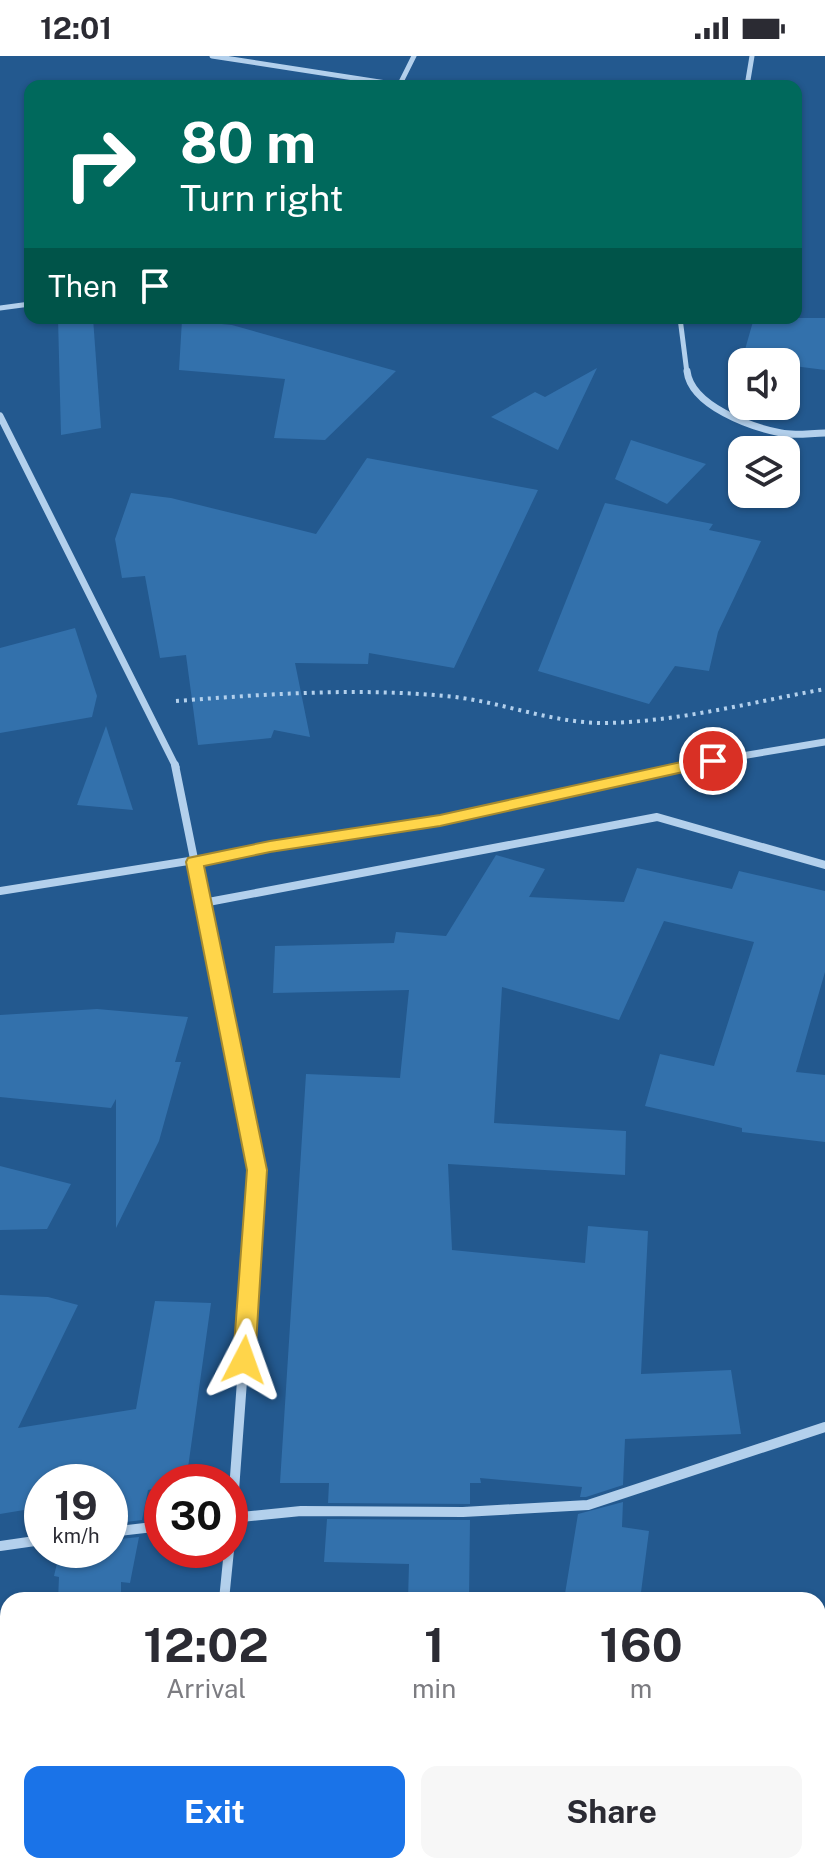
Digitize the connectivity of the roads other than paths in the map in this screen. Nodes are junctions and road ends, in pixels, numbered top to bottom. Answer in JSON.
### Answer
{"nodes":[{"id":1,"x":212,"y":56,"type":"edge"},
{"id":2,"x":414,"y":56,"type":"edge"},
{"id":3,"x":752,"y":56,"type":"edge"},
{"id":4,"x":362,"y":80,"type":"edge"},
{"id":5,"x":402,"y":80,"type":"edge"},
{"id":6,"x":748,"y":80,"type":"edge"},
{"id":7,"x":24,"y":305,"type":"edge"},
{"id":8,"x":0,"y":308,"type":"edge"},
{"id":9,"x":681,"y":324,"type":"edge"},
{"id":10,"x":0,"y":416,"type":"edge"},
{"id":11,"x":825,"y":433,"type":"edge"},
{"id":12,"x":825,"y":742,"type":"edge"},
{"id":13,"x":194,"y":862,"type":"junction"},
{"id":14,"x":825,"y":865,"type":"edge"},
{"id":15,"x":0,"y":891,"type":"edge"},
{"id":16,"x":203,"y":903,"type":"junction"},
{"id":17,"x":825,"y":1427,"type":"edge"},
{"id":18,"x":236,"y":1464,"type":"edge"},
{"id":19,"x":248,"y":1516,"type":"edge"},
{"id":20,"x":24,"y":1543,"type":"edge"},
{"id":21,"x":0,"y":1546,"type":"edge"},
{"id":22,"x":228,"y":1568,"type":"edge"},
{"id":23,"x":225,"y":1592,"type":"edge"}],
"edges":[{"from":1,"to":4,"type":"street"},
{"from":2,"to":5,"type":"street"},
{"from":3,"to":6,"type":"street"},
{"from":7,"to":8,"type":"street"},
{"from":9,"to":11,"type":"street"},
{"from":10,"to":13,"type":"street"},
{"from":12,"to":13,"type":"street"},
{"from":13,"to":15,"type":"street"},
{"from":13,"to":16,"type":"street"},
{"from":14,"to":16,"type":"street"},
{"from":16,"to":18,"type":"street"},
{"from":17,"to":19,"type":"street"},
{"from":20,"to":21,"type":"street"},
{"from":22,"to":23,"type":"street"}]}
